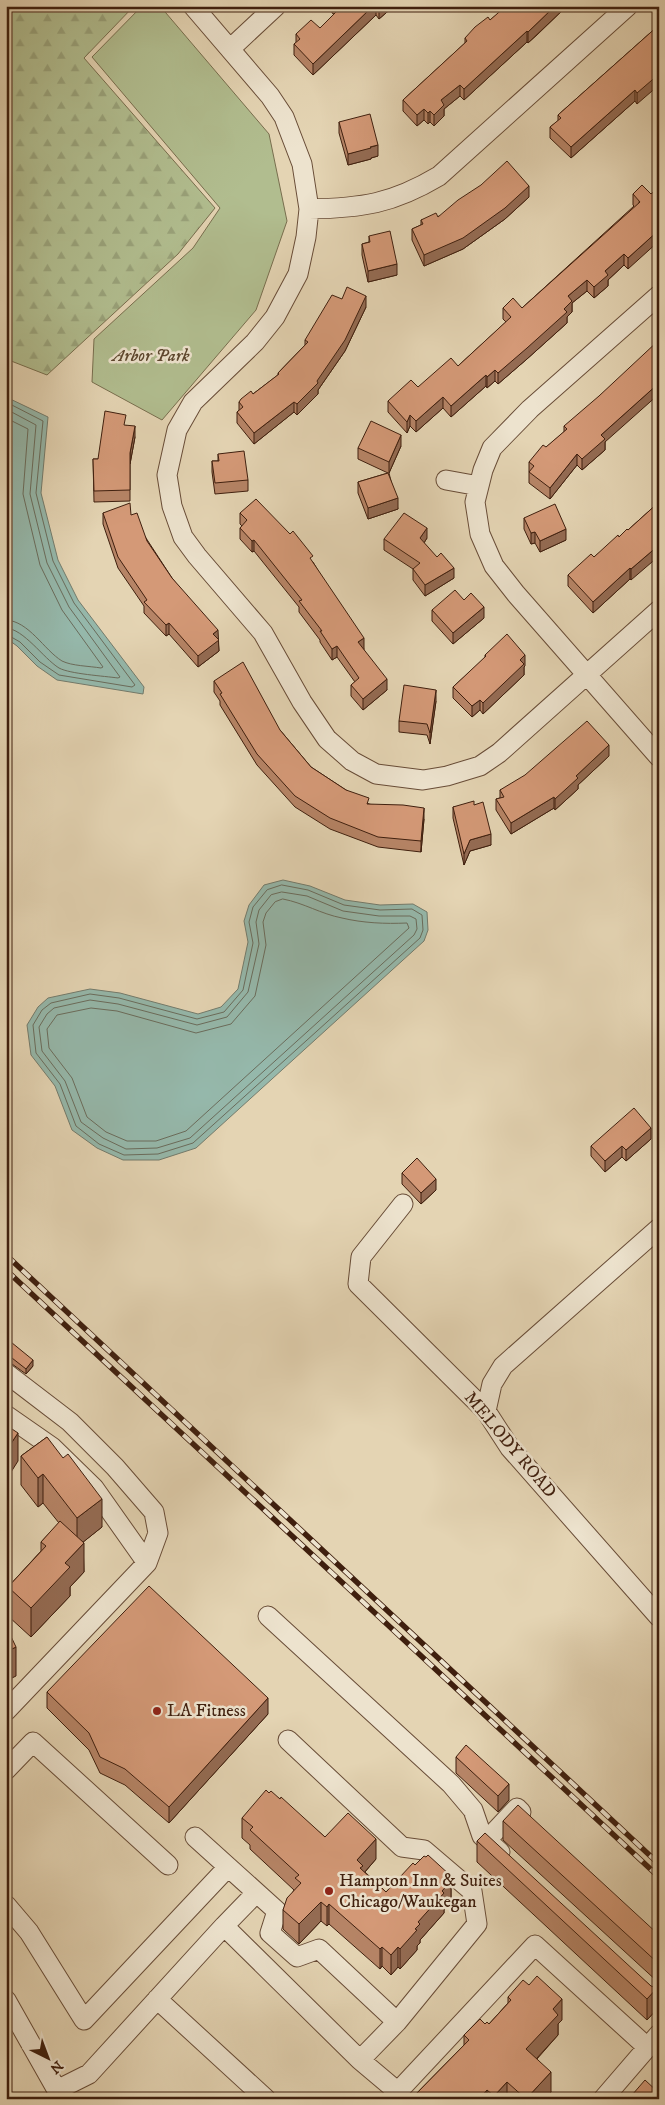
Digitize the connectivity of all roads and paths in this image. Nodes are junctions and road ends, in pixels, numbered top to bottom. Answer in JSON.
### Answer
{"nodes":[{"id":1,"x":193,"y":6,"type":"edge"},
{"id":2,"x":276,"y":6,"type":"edge"},
{"id":3,"x":628,"y":6,"type":"edge"},
{"id":4,"x":230,"y":48,"type":"junction"},
{"id":5,"x":309,"y":208,"type":"junction"},
{"id":6,"x":659,"y":295,"type":"edge"},
{"id":7,"x":446,"y":480,"type":"dead end"},
{"id":8,"x":479,"y":486,"type":"junction"},
{"id":9,"x":659,"y":610,"type":"edge"},
{"id":10,"x":587,"y":674,"type":"junction"},
{"id":11,"x":659,"y":757,"type":"edge"},
{"id":12,"x":403,"y":1204,"type":"dead end"},
{"id":13,"x":659,"y":1228,"type":"edge"},
{"id":14,"x":6,"y":1373,"type":"edge"},
{"id":15,"x":486,"y":1411,"type":"junction"},
{"id":16,"x":6,"y":1414,"type":"edge"},
{"id":17,"x":147,"y":1563,"type":"junction"},
{"id":18,"x":268,"y":1616,"type":"dead end"},
{"id":19,"x":659,"y":1617,"type":"edge"},
{"id":20,"x":6,"y":1711,"type":"edge"},
{"id":21,"x":288,"y":1740,"type":"dead end"},
{"id":22,"x":6,"y":1770,"type":"edge"},
{"id":23,"x":531,"y":1821,"type":"edge"},
{"id":24,"x":194,"y":1837,"type":"dead end"},
{"id":25,"x":487,"y":1840,"type":"junction"},
{"id":26,"x":168,"y":1865,"type":"dead end"},
{"id":27,"x":516,"y":1866,"type":"edge"},
{"id":28,"x":228,"y":1867,"type":"junction"},
{"id":29,"x":256,"y":1893,"type":"junction"},
{"id":30,"x":6,"y":1905,"type":"edge"},
{"id":31,"x":224,"y":1926,"type":"junction"},
{"id":32,"x":6,"y":2000,"type":"edge"},
{"id":33,"x":157,"y":2000,"type":"junction"},
{"id":34,"x":397,"y":2022,"type":"junction"},
{"id":35,"x":653,"y":2040,"type":"edge"},
{"id":36,"x":360,"y":2060,"type":"junction"},
{"id":37,"x":60,"y":2094,"type":"edge"},
{"id":38,"x":395,"y":2095,"type":"edge"},
{"id":39,"x":266,"y":2099,"type":"edge"},
{"id":40,"x":603,"y":2099,"type":"edge"}],
"edges":[{"from":1,"to":4,"type":"street"},
{"from":2,"to":4,"type":"street"},
{"from":3,"to":5,"type":"street"},
{"from":4,"to":5,"type":"street"},
{"from":5,"to":10,"type":"street"},
{"from":6,"to":8,"type":"street"},
{"from":7,"to":8,"type":"street"},
{"from":8,"to":10,"type":"street"},
{"from":9,"to":10,"type":"street"},
{"from":10,"to":11,"type":"street"},
{"from":12,"to":15,"type":"street","name":"MELODY ROAD"},
{"from":13,"to":15,"type":"street"},
{"from":14,"to":17,"type":"street"},
{"from":15,"to":19,"type":"street","name":"MELODY ROAD"},
{"from":16,"to":17,"type":"street"},
{"from":17,"to":20,"type":"street"},
{"from":18,"to":25,"type":"street"},
{"from":21,"to":34,"type":"street"},
{"from":22,"to":26,"type":"street"},
{"from":23,"to":25,"type":"street"},
{"from":24,"to":28,"type":"street"},
{"from":25,"to":27,"type":"street"},
{"from":28,"to":29,"type":"street"},
{"from":28,"to":30,"type":"street"},
{"from":29,"to":31,"type":"street"},
{"from":29,"to":34,"type":"street"},
{"from":31,"to":33,"type":"street"},
{"from":31,"to":36,"type":"street"},
{"from":32,"to":37,"type":"street"},
{"from":33,"to":37,"type":"street"},
{"from":33,"to":39,"type":"street"},
{"from":34,"to":36,"type":"street"},
{"from":35,"to":38,"type":"street"},
{"from":35,"to":40,"type":"street"},
{"from":36,"to":38,"type":"street"}]}
